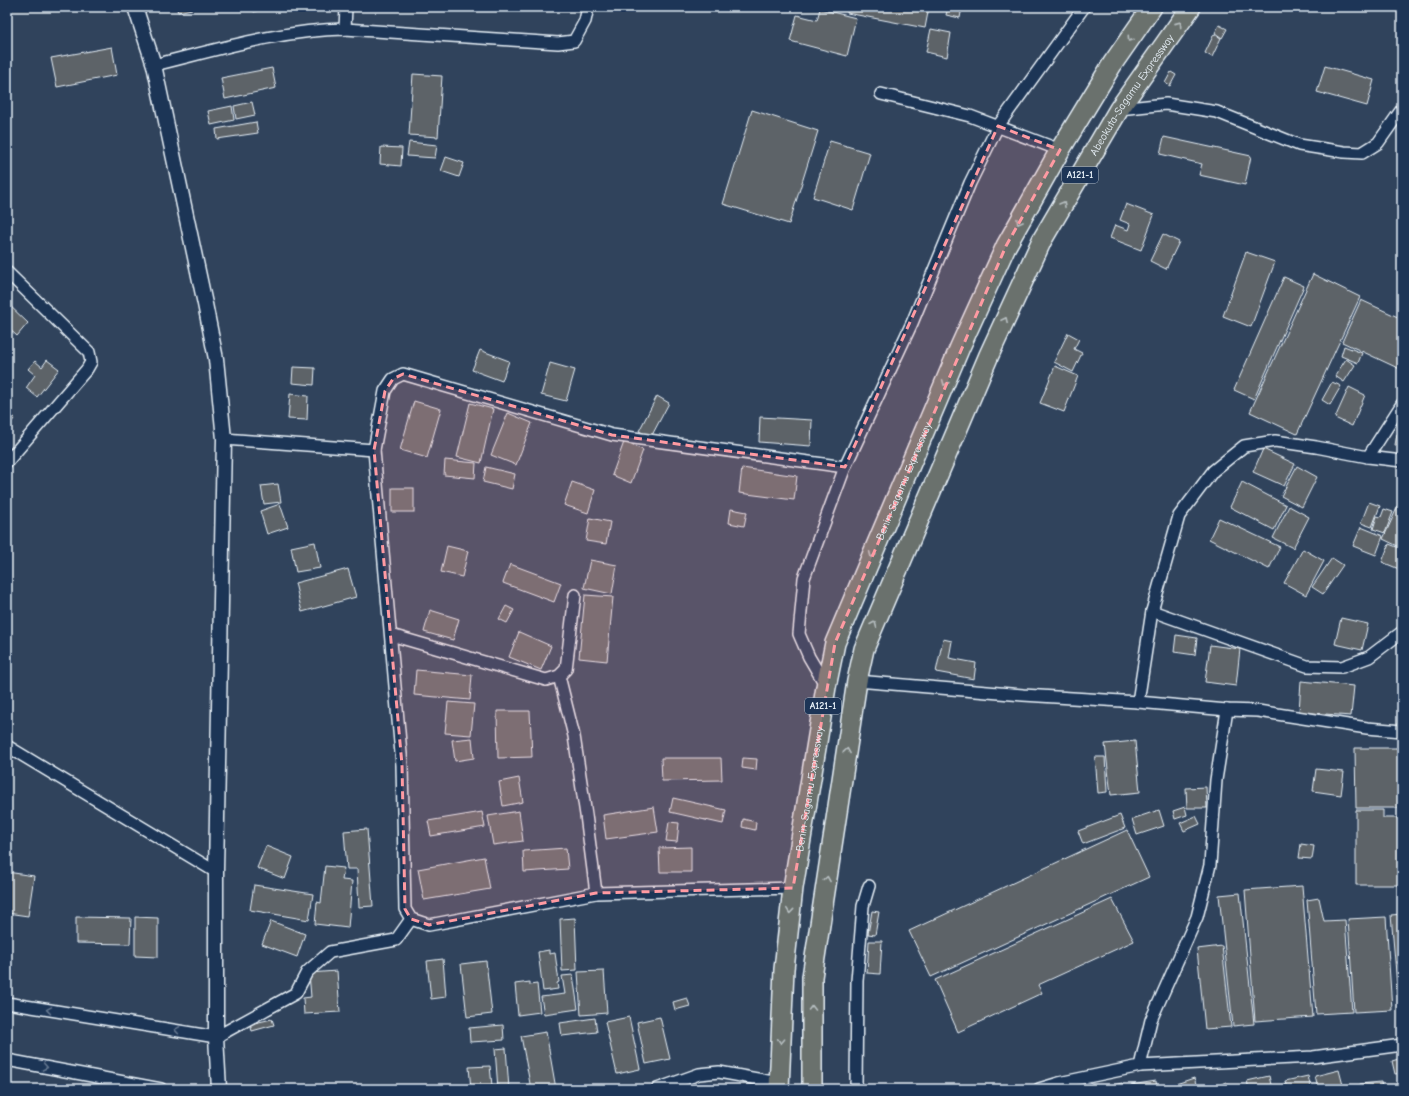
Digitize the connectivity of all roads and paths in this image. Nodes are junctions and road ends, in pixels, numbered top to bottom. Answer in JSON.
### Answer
{"nodes":[{"id":1,"x":135,"y":7,"type":"edge"},
{"id":2,"x":346,"y":7,"type":"edge"},
{"id":3,"x":588,"y":7,"type":"edge"},
{"id":4,"x":1084,"y":7,"type":"edge"},
{"id":5,"x":1152,"y":7,"type":"edge"},
{"id":6,"x":1190,"y":7,"type":"edge"},
{"id":7,"x":345,"y":29,"type":"junction"},
{"id":8,"x":154,"y":65,"type":"junction"},
{"id":9,"x":881,"y":94,"type":"dead end"},
{"id":10,"x":1119,"y":109,"type":"junction"},
{"id":11,"x":1402,"y":109,"type":"edge"},
{"id":12,"x":998,"y":126,"type":"junction"},
{"id":13,"x":1060,"y":150,"type":"junction"},
{"id":14,"x":7,"y":272,"type":"edge"},
{"id":15,"x":1402,"y":404,"type":"edge"},
{"id":16,"x":224,"y":439,"type":"junction"},
{"id":17,"x":374,"y":450,"type":"junction"},
{"id":18,"x":1368,"y":457,"type":"junction"},
{"id":19,"x":1402,"y":461,"type":"edge"},
{"id":20,"x":7,"y":462,"type":"edge"},
{"id":21,"x":845,"y":467,"type":"junction"},
{"id":22,"x":575,"y":594,"type":"dead end"},
{"id":23,"x":1152,"y":611,"type":"junction"},
{"id":24,"x":1402,"y":632,"type":"edge"},
{"id":25,"x":391,"y":635,"type":"junction"},
{"id":26,"x":559,"y":676,"type":"junction"},
{"id":27,"x":857,"y":681,"type":"junction"},
{"id":28,"x":826,"y":687,"type":"junction"},
{"id":29,"x":1138,"y":702,"type":"junction"},
{"id":30,"x":1227,"y":710,"type":"junction"},
{"id":31,"x":1402,"y":731,"type":"edge"},
{"id":32,"x":7,"y":746,"type":"edge"},
{"id":33,"x":216,"y":872,"type":"junction"},
{"id":34,"x":869,"y":886,"type":"dead end"},
{"id":35,"x":793,"y":888,"type":"junction"},
{"id":36,"x":596,"y":893,"type":"junction"},
{"id":37,"x":411,"y":919,"type":"junction"},
{"id":38,"x":7,"y":1003,"type":"edge"},
{"id":39,"x":216,"y":1037,"type":"junction"},
{"id":40,"x":1402,"y":1045,"type":"edge"},
{"id":41,"x":7,"y":1060,"type":"edge"},
{"id":42,"x":1140,"y":1066,"type":"junction"},
{"id":43,"x":779,"y":1086,"type":"edge"},
{"id":44,"x":161,"y":1089,"type":"edge"},
{"id":45,"x":219,"y":1089,"type":"edge"},
{"id":46,"x":657,"y":1089,"type":"edge"},
{"id":47,"x":812,"y":1089,"type":"edge"},
{"id":48,"x":856,"y":1089,"type":"edge"},
{"id":49,"x":1039,"y":1089,"type":"edge"}],
"edges":[{"from":1,"to":8,"type":"street"},
{"from":2,"to":7,"type":"street"},
{"from":3,"to":7,"type":"street"},
{"from":4,"to":12,"type":"street"},
{"from":5,"to":13,"type":"highway","number":"A121-1","one_way":true},
{"from":10,"to":6,"type":"highway","name":"Abeokuta-Sagamu Expressway","number":"A121-1","one_way":true},
{"from":7,"to":8,"type":"street"},
{"from":8,"to":16,"type":"street"},
{"from":9,"to":12,"type":"street"},
{"from":10,"to":11,"type":"street"},
{"from":27,"to":10,"type":"highway","name":"Abeokuta-Sagamu Expressway","number":"A121-1","one_way":true},
{"from":12,"to":13,"type":"street"},
{"from":12,"to":21,"type":"street"},
{"from":13,"to":28,"type":"highway","name":"Benin-Sagamu Expressway","number":"A121-1","one_way":true},
{"from":14,"to":20,"type":"street"},
{"from":15,"to":18,"type":"street"},
{"from":16,"to":17,"type":"street"},
{"from":16,"to":33,"type":"street"},
{"from":17,"to":21,"type":"street"},
{"from":17,"to":25,"type":"street"},
{"from":18,"to":19,"type":"street"},
{"from":18,"to":23,"type":"street"},
{"from":21,"to":28,"type":"street"},
{"from":22,"to":26,"type":"street"},
{"from":23,"to":24,"type":"street"},
{"from":23,"to":29,"type":"street"},
{"from":25,"to":26,"type":"street"},
{"from":25,"to":37,"type":"street"},
{"from":26,"to":36,"type":"street"},
{"from":27,"to":29,"type":"street"},
{"from":47,"to":27,"type":"highway","number":"A121-1","one_way":true},
{"from":28,"to":35,"type":"highway","name":"Benin-Sagamu Expressway","number":"A121-1"},
{"from":29,"to":30,"type":"street"},
{"from":30,"to":31,"type":"street"},
{"from":30,"to":42,"type":"street"},
{"from":32,"to":33,"type":"street"},
{"from":33,"to":39,"type":"street"},
{"from":34,"to":48,"type":"street"},
{"from":35,"to":36,"type":"street"},
{"from":35,"to":43,"type":"highway","name":"Benin-Sagamu Expressway","number":"A121-1","one_way":true},
{"from":36,"to":37,"type":"street"},
{"from":37,"to":39,"type":"street"},
{"from":39,"to":38,"type":"street","one_way":true},
{"from":39,"to":45,"type":"street"},
{"from":40,"to":42,"type":"street"},
{"from":41,"to":44,"type":"street","one_way":true},
{"from":42,"to":49,"type":"street"},
{"from":43,"to":46,"type":"street"}]}
